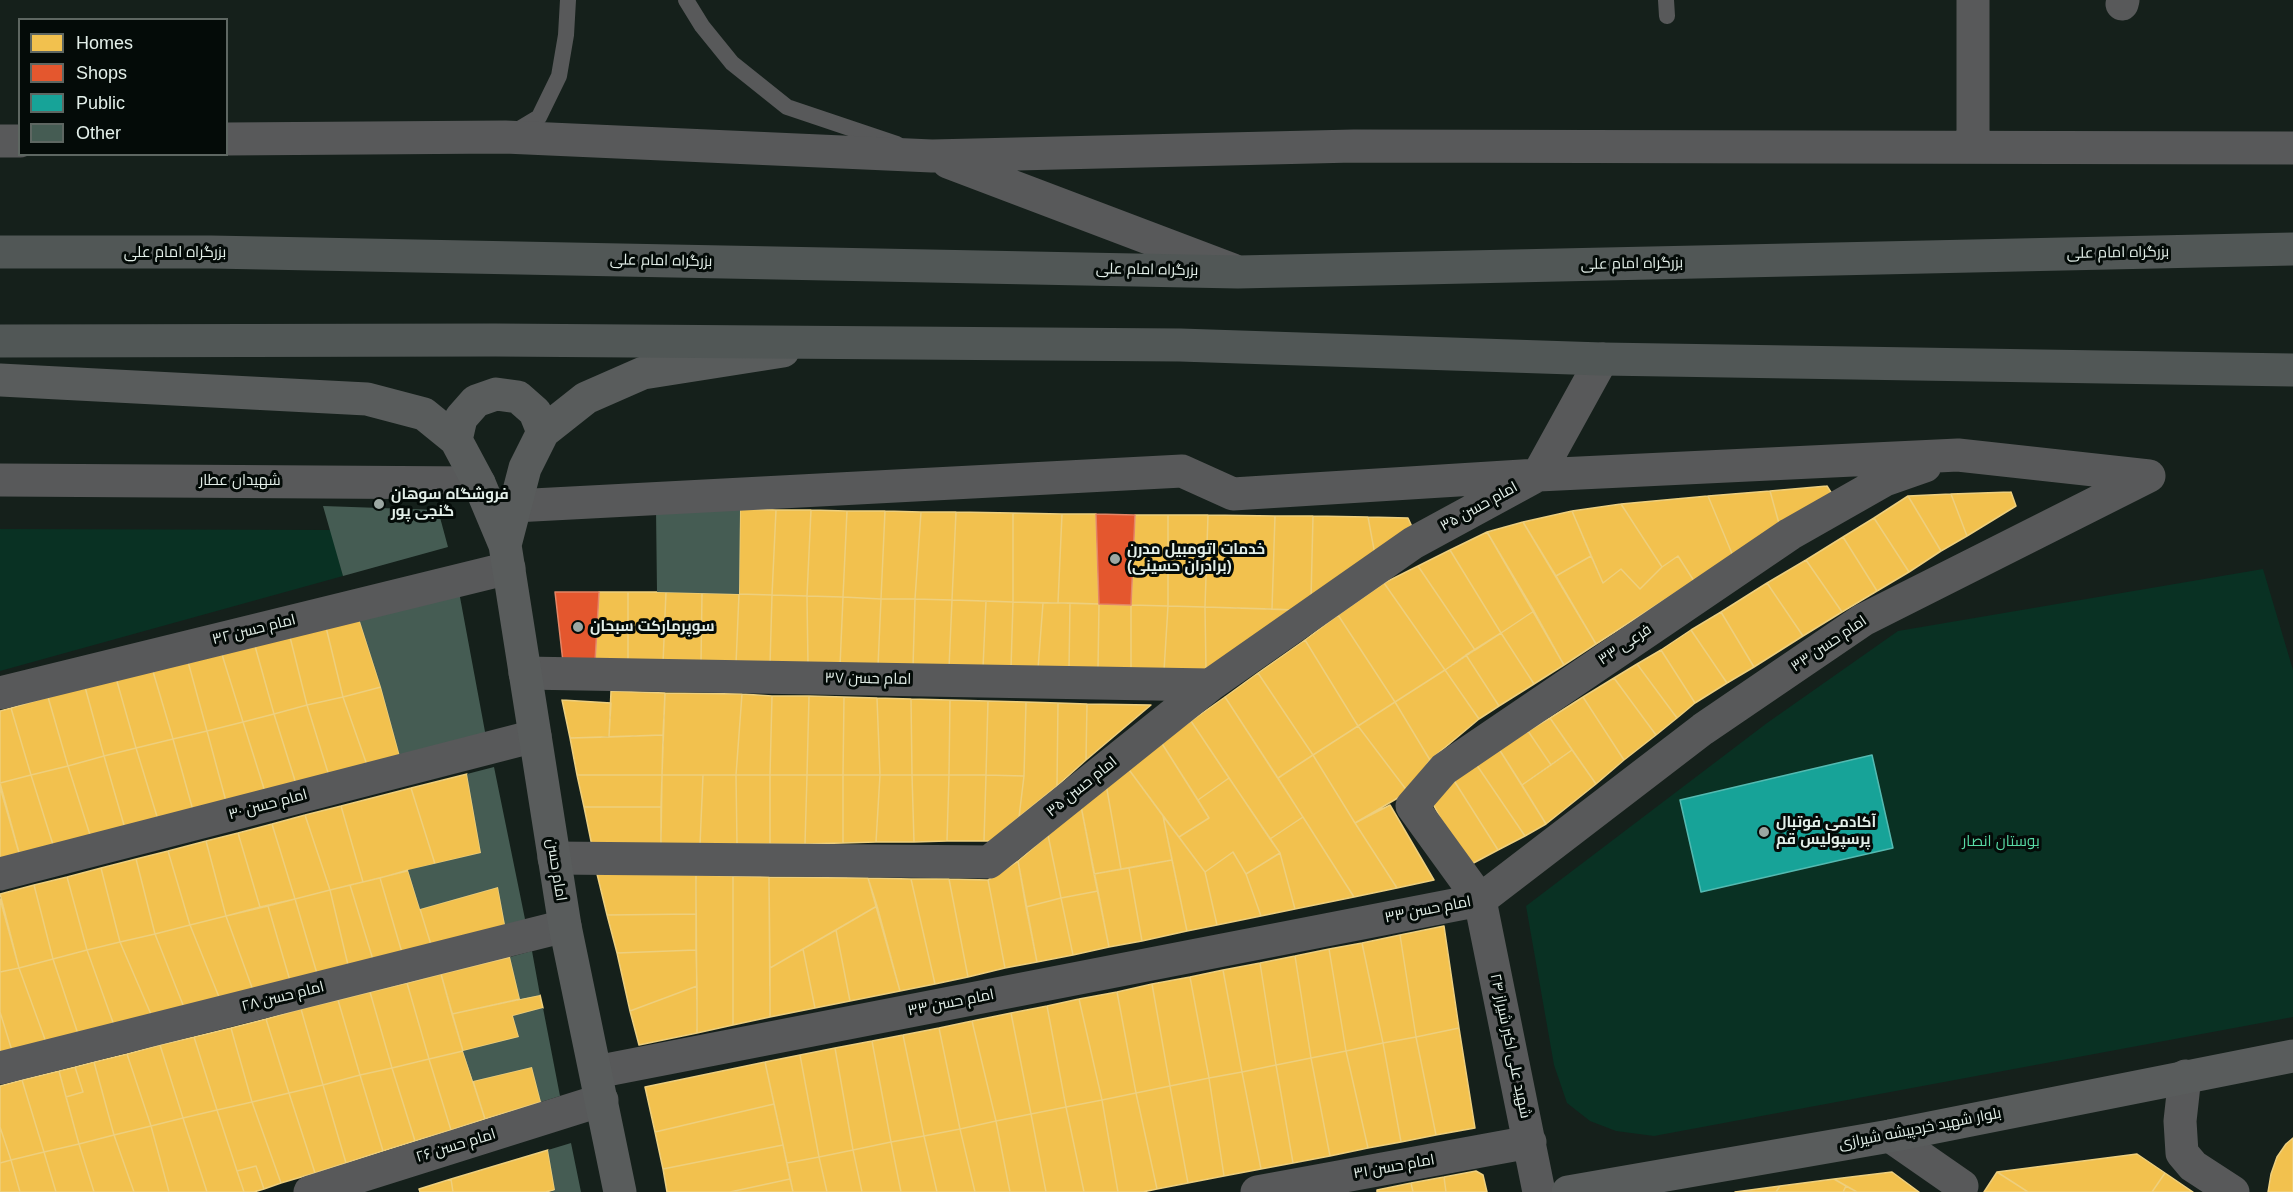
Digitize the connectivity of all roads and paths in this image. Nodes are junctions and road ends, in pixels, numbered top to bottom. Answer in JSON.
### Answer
{"nodes":[{"id":1,"x":568,"y":0,"type":"edge"},
{"id":2,"x":686,"y":0,"type":"edge"},
{"id":3,"x":1973,"y":0,"type":"edge"},
{"id":4,"x":505,"y":137,"type":"junction"},
{"id":5,"x":228,"y":139,"type":"edge"},
{"id":6,"x":0,"y":141,"type":"edge"},
{"id":7,"x":18,"y":141,"type":"edge"},
{"id":8,"x":1973,"y":147,"type":"junction"},
{"id":9,"x":2293,"y":148,"type":"edge"},
{"id":10,"x":932,"y":156,"type":"junction"},
{"id":11,"x":2293,"y":249,"type":"edge"},
{"id":12,"x":0,"y":252,"type":"edge"},
{"id":13,"x":1238,"y":272,"type":"junction"},
{"id":14,"x":0,"y":341,"type":"edge"},
{"id":15,"x":838,"y":343,"type":"junction"},
{"id":16,"x":1602,"y":359,"type":"junction"},
{"id":17,"x":2293,"y":370,"type":"edge"},
{"id":18,"x":0,"y":380,"type":"edge"},
{"id":19,"x":543,"y":432,"type":"junction"},
{"id":20,"x":456,"y":440,"type":"junction"},
{"id":21,"x":1958,"y":455,"type":"junction"},
{"id":22,"x":1538,"y":475,"type":"junction"},
{"id":23,"x":0,"y":480,"type":"edge"},
{"id":24,"x":479,"y":483,"type":"junction"},
{"id":25,"x":514,"y":506,"type":"junction"},
{"id":26,"x":507,"y":556,"type":"junction"},
{"id":27,"x":525,"y":673,"type":"junction"},
{"id":28,"x":1210,"y":685,"type":"junction"},
{"id":29,"x":0,"y":693,"type":"edge"},
{"id":30,"x":535,"y":736,"type":"junction"},
{"id":31,"x":554,"y":858,"type":"junction"},
{"id":32,"x":0,"y":874,"type":"edge"},
{"id":33,"x":1480,"y":900,"type":"junction"},
{"id":34,"x":565,"y":926,"type":"junction"},
{"id":35,"x":2286,"y":1059,"type":"edge"},
{"id":36,"x":0,"y":1068,"type":"edge"},
{"id":37,"x":2185,"y":1077,"type":"junction"},
{"id":38,"x":599,"y":1086,"type":"junction"},
{"id":39,"x":1890,"y":1136,"type":"junction"},
{"id":40,"x":1530,"y":1142,"type":"junction"},
{"id":41,"x":310,"y":1192,"type":"edge"},
{"id":42,"x":620,"y":1192,"type":"edge"},
{"id":43,"x":1257,"y":1192,"type":"edge"},
{"id":44,"x":1539,"y":1192,"type":"edge"},
{"id":45,"x":1568,"y":1192,"type":"edge"},
{"id":46,"x":1958,"y":1192,"type":"edge"},
{"id":47,"x":2233,"y":1192,"type":"edge"}],
"edges":[{"from":1,"to":4,"type":"lane"},
{"from":2,"to":10,"type":"lane"},
{"from":3,"to":8,"type":"street"},
{"from":4,"to":5,"type":"street"},
{"from":4,"to":10,"type":"street"},
{"from":6,"to":7,"type":"street"},
{"from":8,"to":9,"type":"street"},
{"from":8,"to":10,"type":"street"},
{"from":10,"to":13,"type":"street"},
{"from":11,"to":13,"type":"highway","name":"بزرگراه امام علی"},
{"from":12,"to":13,"type":"highway","name":"بزرگراه امام علی"},
{"from":14,"to":15,"type":"highway"},
{"from":15,"to":16,"type":"highway"},
{"from":15,"to":19,"type":"main road"},
{"from":16,"to":17,"type":"highway"},
{"from":16,"to":22,"type":"street"},
{"from":18,"to":20,"type":"main road"},
{"from":19,"to":20,"type":"main road"},
{"from":19,"to":25,"type":"main road"},
{"from":20,"to":24,"type":"main road"},
{"from":21,"to":22,"type":"street"},
{"from":21,"to":33,"type":"street","name":"فرعی ۳۳"},
{"from":21,"to":33,"type":"street","name":"امام حسن ۳۳"},
{"from":22,"to":25,"type":"street"},
{"from":22,"to":28,"type":"street","name":"امام حسن ۳۵"},
{"from":23,"to":24,"type":"street","name":"شهیدان عطار"},
{"from":24,"to":26,"type":"main road"},
{"from":25,"to":26,"type":"main road"},
{"from":26,"to":27,"type":"main road","name":"امام حسن"},
{"from":26,"to":29,"type":"street","name":"امام حسن ۳۲"},
{"from":27,"to":28,"type":"street","name":"امام حسن ۳۷"},
{"from":27,"to":30,"type":"main road","name":"امام حسن"},
{"from":28,"to":31,"type":"street","name":"امام حسن ۳۵"},
{"from":30,"to":31,"type":"main road","name":"امام حسن"},
{"from":30,"to":32,"type":"street","name":"امام حسن ۳۰"},
{"from":31,"to":34,"type":"main road","name":"امام حسن"},
{"from":33,"to":38,"type":"street","name":"امام حسن ۳۳"},
{"from":33,"to":40,"type":"street","name":"شهید علی اکبر شیراز ۲۴"},
{"from":34,"to":36,"type":"street","name":"امام حسن ۲۸"},
{"from":34,"to":38,"type":"main road","name":"امام حسن"},
{"from":35,"to":37,"type":"main road","name":"بلوار شهید خردپیشه شیرازی"},
{"from":37,"to":39,"type":"main road","name":"بلوار شهید خردپیشه شیرازی"},
{"from":37,"to":47,"type":"street"},
{"from":38,"to":41,"type":"street","name":"امام حسن ۲۶"},
{"from":38,"to":42,"type":"main road","name":"امام حسن"},
{"from":39,"to":45,"type":"main road","name":"بلوار شهید خردپیشه شیرازی"},
{"from":39,"to":46,"type":"street"},
{"from":40,"to":43,"type":"street","name":"امام حسن ۳۱"},
{"from":40,"to":44,"type":"street","name":"شهید علی اکبر شیراز ۲۴"}]}
